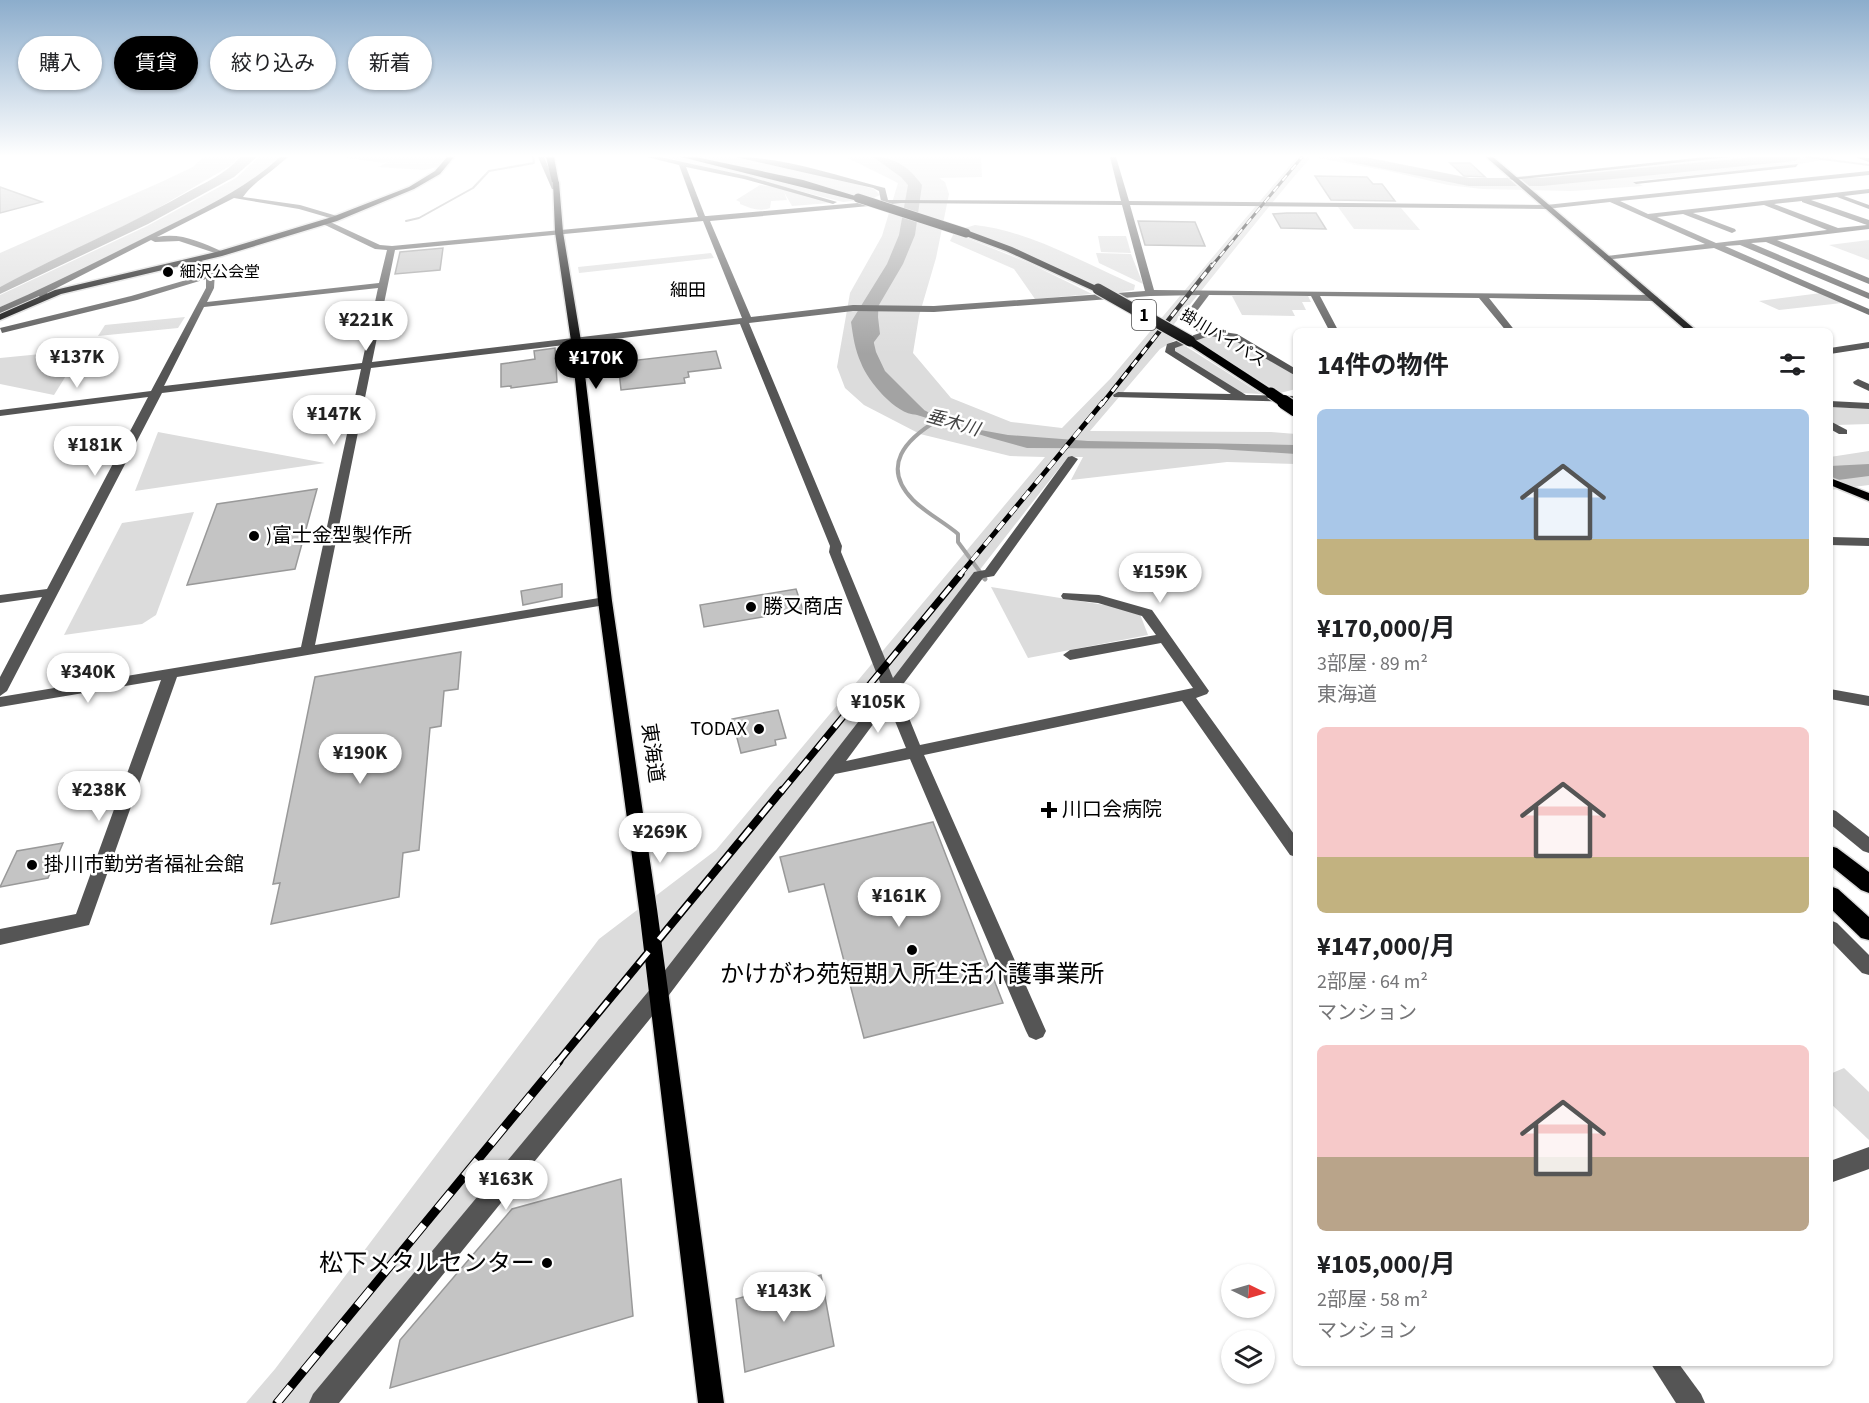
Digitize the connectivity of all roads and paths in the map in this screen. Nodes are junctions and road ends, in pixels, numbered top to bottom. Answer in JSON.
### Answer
{"nodes":[{"id":1,"x":181,"y":222,"type":"edge"},
{"id":2,"x":322,"y":222,"type":"edge"},
{"id":3,"x":334,"y":222,"type":"edge"},
{"id":4,"x":558,"y":222,"type":"edge"},
{"id":5,"x":661,"y":222,"type":"edge"},
{"id":6,"x":706,"y":222,"type":"edge"},
{"id":7,"x":934,"y":222,"type":"edge"},
{"id":8,"x":1130,"y":222,"type":"edge"},
{"id":9,"x":1565,"y":222,"type":"edge"},
{"id":10,"x":1662,"y":222,"type":"edge"},
{"id":11,"x":1710,"y":222,"type":"edge"},
{"id":12,"x":1816,"y":222,"type":"edge"},
{"id":13,"x":1717,"y":225,"type":"junction"},
{"id":14,"x":1869,"y":225,"type":"edge"},
{"id":15,"x":1678,"y":229,"type":"junction"},
{"id":16,"x":1732,"y":231,"type":"dead end"},
{"id":17,"x":1838,"y":231,"type":"junction"},
{"id":18,"x":559,"y":233,"type":"junction"},
{"id":19,"x":1766,"y":239,"type":"junction"},
{"id":20,"x":1740,"y":242,"type":"junction"},
{"id":21,"x":138,"y":245,"type":"junction"},
{"id":22,"x":1715,"y":245,"type":"junction"},
{"id":23,"x":391,"y":248,"type":"junction"},
{"id":24,"x":218,"y":254,"type":"junction"},
{"id":25,"x":1607,"y":258,"type":"junction"},
{"id":26,"x":198,"y":259,"type":"junction"},
{"id":27,"x":211,"y":275,"type":"junction"},
{"id":28,"x":1869,"y":281,"type":"edge"},
{"id":29,"x":383,"y":285,"type":"junction"},
{"id":30,"x":1207,"y":292,"type":"junction"},
{"id":31,"x":1150,"y":293,"type":"junction"},
{"id":32,"x":1314,"y":293,"type":"junction"},
{"id":33,"x":41,"y":296,"type":"junction"},
{"id":34,"x":1482,"y":296,"type":"junction"},
{"id":35,"x":1869,"y":296,"type":"edge"},
{"id":36,"x":1653,"y":298,"type":"junction"},
{"id":37,"x":202,"y":305,"type":"junction"},
{"id":38,"x":1869,"y":312,"type":"edge"},
{"id":39,"x":0,"y":313,"type":"edge"},
{"id":40,"x":746,"y":321,"type":"junction"},
{"id":41,"x":1333,"y":328,"type":"edge"},
{"id":42,"x":1509,"y":328,"type":"edge"},
{"id":43,"x":1689,"y":328,"type":"edge"},
{"id":44,"x":1,"y":331,"type":"edge"},
{"id":45,"x":1208,"y":333,"type":"junction"},
{"id":46,"x":576,"y":341,"type":"junction"},
{"id":47,"x":1869,"y":345,"type":"edge"},
{"id":48,"x":1833,"y":351,"type":"edge"},
{"id":49,"x":365,"y":366,"type":"junction"},
{"id":50,"x":1293,"y":371,"type":"edge"},
{"id":51,"x":1858,"y":382,"type":"dead end"},
{"id":52,"x":1869,"y":388,"type":"edge"},
{"id":53,"x":158,"y":392,"type":"junction"},
{"id":54,"x":1118,"y":395,"type":"dead end"},
{"id":55,"x":1244,"y":398,"type":"junction"},
{"id":56,"x":1293,"y":399,"type":"edge"},
{"id":57,"x":1833,"y":404,"type":"edge"},
{"id":58,"x":1869,"y":406,"type":"edge"},
{"id":59,"x":1293,"y":408,"type":"edge"},
{"id":60,"x":0,"y":413,"type":"edge"},
{"id":61,"x":1833,"y":426,"type":"edge"},
{"id":62,"x":1843,"y":432,"type":"dead end"},
{"id":63,"x":1072,"y":459,"type":"dead end"},
{"id":64,"x":1833,"y":482,"type":"edge"},
{"id":65,"x":1869,"y":497,"type":"edge"},
{"id":66,"x":1833,"y":541,"type":"edge"},
{"id":67,"x":1869,"y":542,"type":"edge"},
{"id":68,"x":51,"y":591,"type":"junction"},
{"id":69,"x":1068,"y":596,"type":"dead end"},
{"id":70,"x":0,"y":599,"type":"edge"},
{"id":71,"x":605,"y":601,"type":"junction"},
{"id":72,"x":1165,"y":638,"type":"junction"},
{"id":73,"x":307,"y":651,"type":"junction"},
{"id":74,"x":1070,"y":654,"type":"dead end"},
{"id":75,"x":170,"y":675,"type":"junction"},
{"id":76,"x":891,"y":690,"type":"junction"},
{"id":77,"x":0,"y":691,"type":"edge"},
{"id":78,"x":1185,"y":695,"type":"junction"},
{"id":79,"x":1833,"y":695,"type":"edge"},
{"id":80,"x":1869,"y":701,"type":"edge"},
{"id":81,"x":0,"y":702,"type":"edge"},
{"id":82,"x":915,"y":752,"type":"junction"},
{"id":83,"x":829,"y":770,"type":"junction"},
{"id":84,"x":1833,"y":816,"type":"edge"},
{"id":85,"x":1293,"y":845,"type":"edge"},
{"id":86,"x":1869,"y":846,"type":"edge"},
{"id":87,"x":1833,"y":856,"type":"edge"},
{"id":88,"x":1833,"y":883,"type":"edge"},
{"id":89,"x":1869,"y":884,"type":"edge"},
{"id":90,"x":1833,"y":898,"type":"edge"},
{"id":91,"x":1869,"y":916,"type":"edge"},
{"id":92,"x":1833,"y":931,"type":"edge"},
{"id":93,"x":1869,"y":931,"type":"edge"},
{"id":94,"x":0,"y":937,"type":"edge"},
{"id":95,"x":1869,"y":967,"type":"edge"},
{"id":96,"x":659,"y":993,"type":"junction"},
{"id":97,"x":1035,"y":1030,"type":"dead end"},
{"id":98,"x":1869,"y":1158,"type":"edge"},
{"id":99,"x":1833,"y":1171,"type":"edge"},
{"id":100,"x":1665,"y":1366,"type":"edge"},
{"id":101,"x":322,"y":1403,"type":"edge"},
{"id":102,"x":711,"y":1403,"type":"edge"},
{"id":103,"x":1692,"y":1403,"type":"edge"}],
"edges":[{"from":1,"to":21,"type":"street"},
{"from":2,"to":24,"type":"main road"},
{"from":3,"to":23,"type":"street"},
{"from":4,"to":18,"type":"main road","name":"東海道"},
{"from":5,"to":18,"type":"street"},
{"from":6,"to":40,"type":"street"},
{"from":7,"to":59,"type":"highway","name":"掛川バイパス","number":"1","bridge":true},
{"from":8,"to":31,"type":"street"},
{"from":9,"to":25,"type":"main road"},
{"from":10,"to":15,"type":"street"},
{"from":11,"to":13,"type":"street"},
{"from":12,"to":17,"type":"street"},
{"from":13,"to":15,"type":"street"},
{"from":13,"to":16,"type":"street"},
{"from":14,"to":17,"type":"street"},
{"from":15,"to":22,"type":"street"},
{"from":17,"to":19,"type":"street"},
{"from":18,"to":23,"type":"street"},
{"from":18,"to":46,"type":"main road","name":"東海道"},
{"from":19,"to":20,"type":"street"},
{"from":19,"to":28,"type":"street"},
{"from":20,"to":22,"type":"street"},
{"from":20,"to":35,"type":"street"},
{"from":21,"to":24,"type":"street"},
{"from":21,"to":33,"type":"street"},
{"from":22,"to":25,"type":"street"},
{"from":22,"to":38,"type":"street"},
{"from":23,"to":29,"type":"street"},
{"from":24,"to":26,"type":"main road"},
{"from":25,"to":36,"type":"main road"},
{"from":26,"to":27,"type":"street"},
{"from":26,"to":33,"type":"main road"},
{"from":27,"to":37,"type":"street"},
{"from":27,"to":44,"type":"street"},
{"from":29,"to":37,"type":"street"},
{"from":29,"to":49,"type":"street"},
{"from":30,"to":31,"type":"street"},
{"from":30,"to":32,"type":"street"},
{"from":30,"to":45,"type":"street"},
{"from":31,"to":40,"type":"street"},
{"from":32,"to":34,"type":"street"},
{"from":32,"to":41,"type":"street"},
{"from":33,"to":39,"type":"street"},
{"from":34,"to":36,"type":"street"},
{"from":34,"to":42,"type":"street"},
{"from":36,"to":43,"type":"main road"},
{"from":37,"to":53,"type":"street"},
{"from":40,"to":46,"type":"street"},
{"from":40,"to":76,"type":"street"},
{"from":45,"to":50,"type":"street"},
{"from":45,"to":55,"type":"street"},
{"from":46,"to":49,"type":"street"},
{"from":46,"to":71,"type":"main road","name":"東海道"},
{"from":47,"to":48,"type":"street"},
{"from":49,"to":53,"type":"street"},
{"from":49,"to":73,"type":"street"},
{"from":51,"to":52,"type":"street"},
{"from":53,"to":60,"type":"street"},
{"from":53,"to":68,"type":"street"},
{"from":54,"to":55,"type":"street"},
{"from":55,"to":56,"type":"street"},
{"from":57,"to":58,"type":"street"},
{"from":61,"to":62,"type":"street"},
{"from":63,"to":76,"type":"street"},
{"from":64,"to":65,"type":"main road"},
{"from":66,"to":67,"type":"street"},
{"from":68,"to":70,"type":"street"},
{"from":68,"to":77,"type":"street"},
{"from":69,"to":72,"type":"street"},
{"from":71,"to":73,"type":"street"},
{"from":71,"to":96,"type":"main road","name":"東海道"},
{"from":72,"to":74,"type":"street"},
{"from":72,"to":78,"type":"street"},
{"from":73,"to":75,"type":"street"},
{"from":75,"to":81,"type":"street"},
{"from":75,"to":94,"type":"street"},
{"from":76,"to":82,"type":"street"},
{"from":76,"to":83,"type":"street"},
{"from":78,"to":82,"type":"street"},
{"from":78,"to":85,"type":"street"},
{"from":79,"to":80,"type":"street"},
{"from":82,"to":83,"type":"street"},
{"from":82,"to":97,"type":"street"},
{"from":83,"to":96,"type":"street"},
{"from":84,"to":86,"type":"street"},
{"from":87,"to":89,"type":"highway"},
{"from":88,"to":91,"type":"highway"},
{"from":90,"to":93,"type":"highway"},
{"from":92,"to":95,"type":"street"},
{"from":96,"to":101,"type":"street"},
{"from":96,"to":102,"type":"main road","name":"東海道"},
{"from":98,"to":99,"type":"street"},
{"from":100,"to":103,"type":"street"}]}
